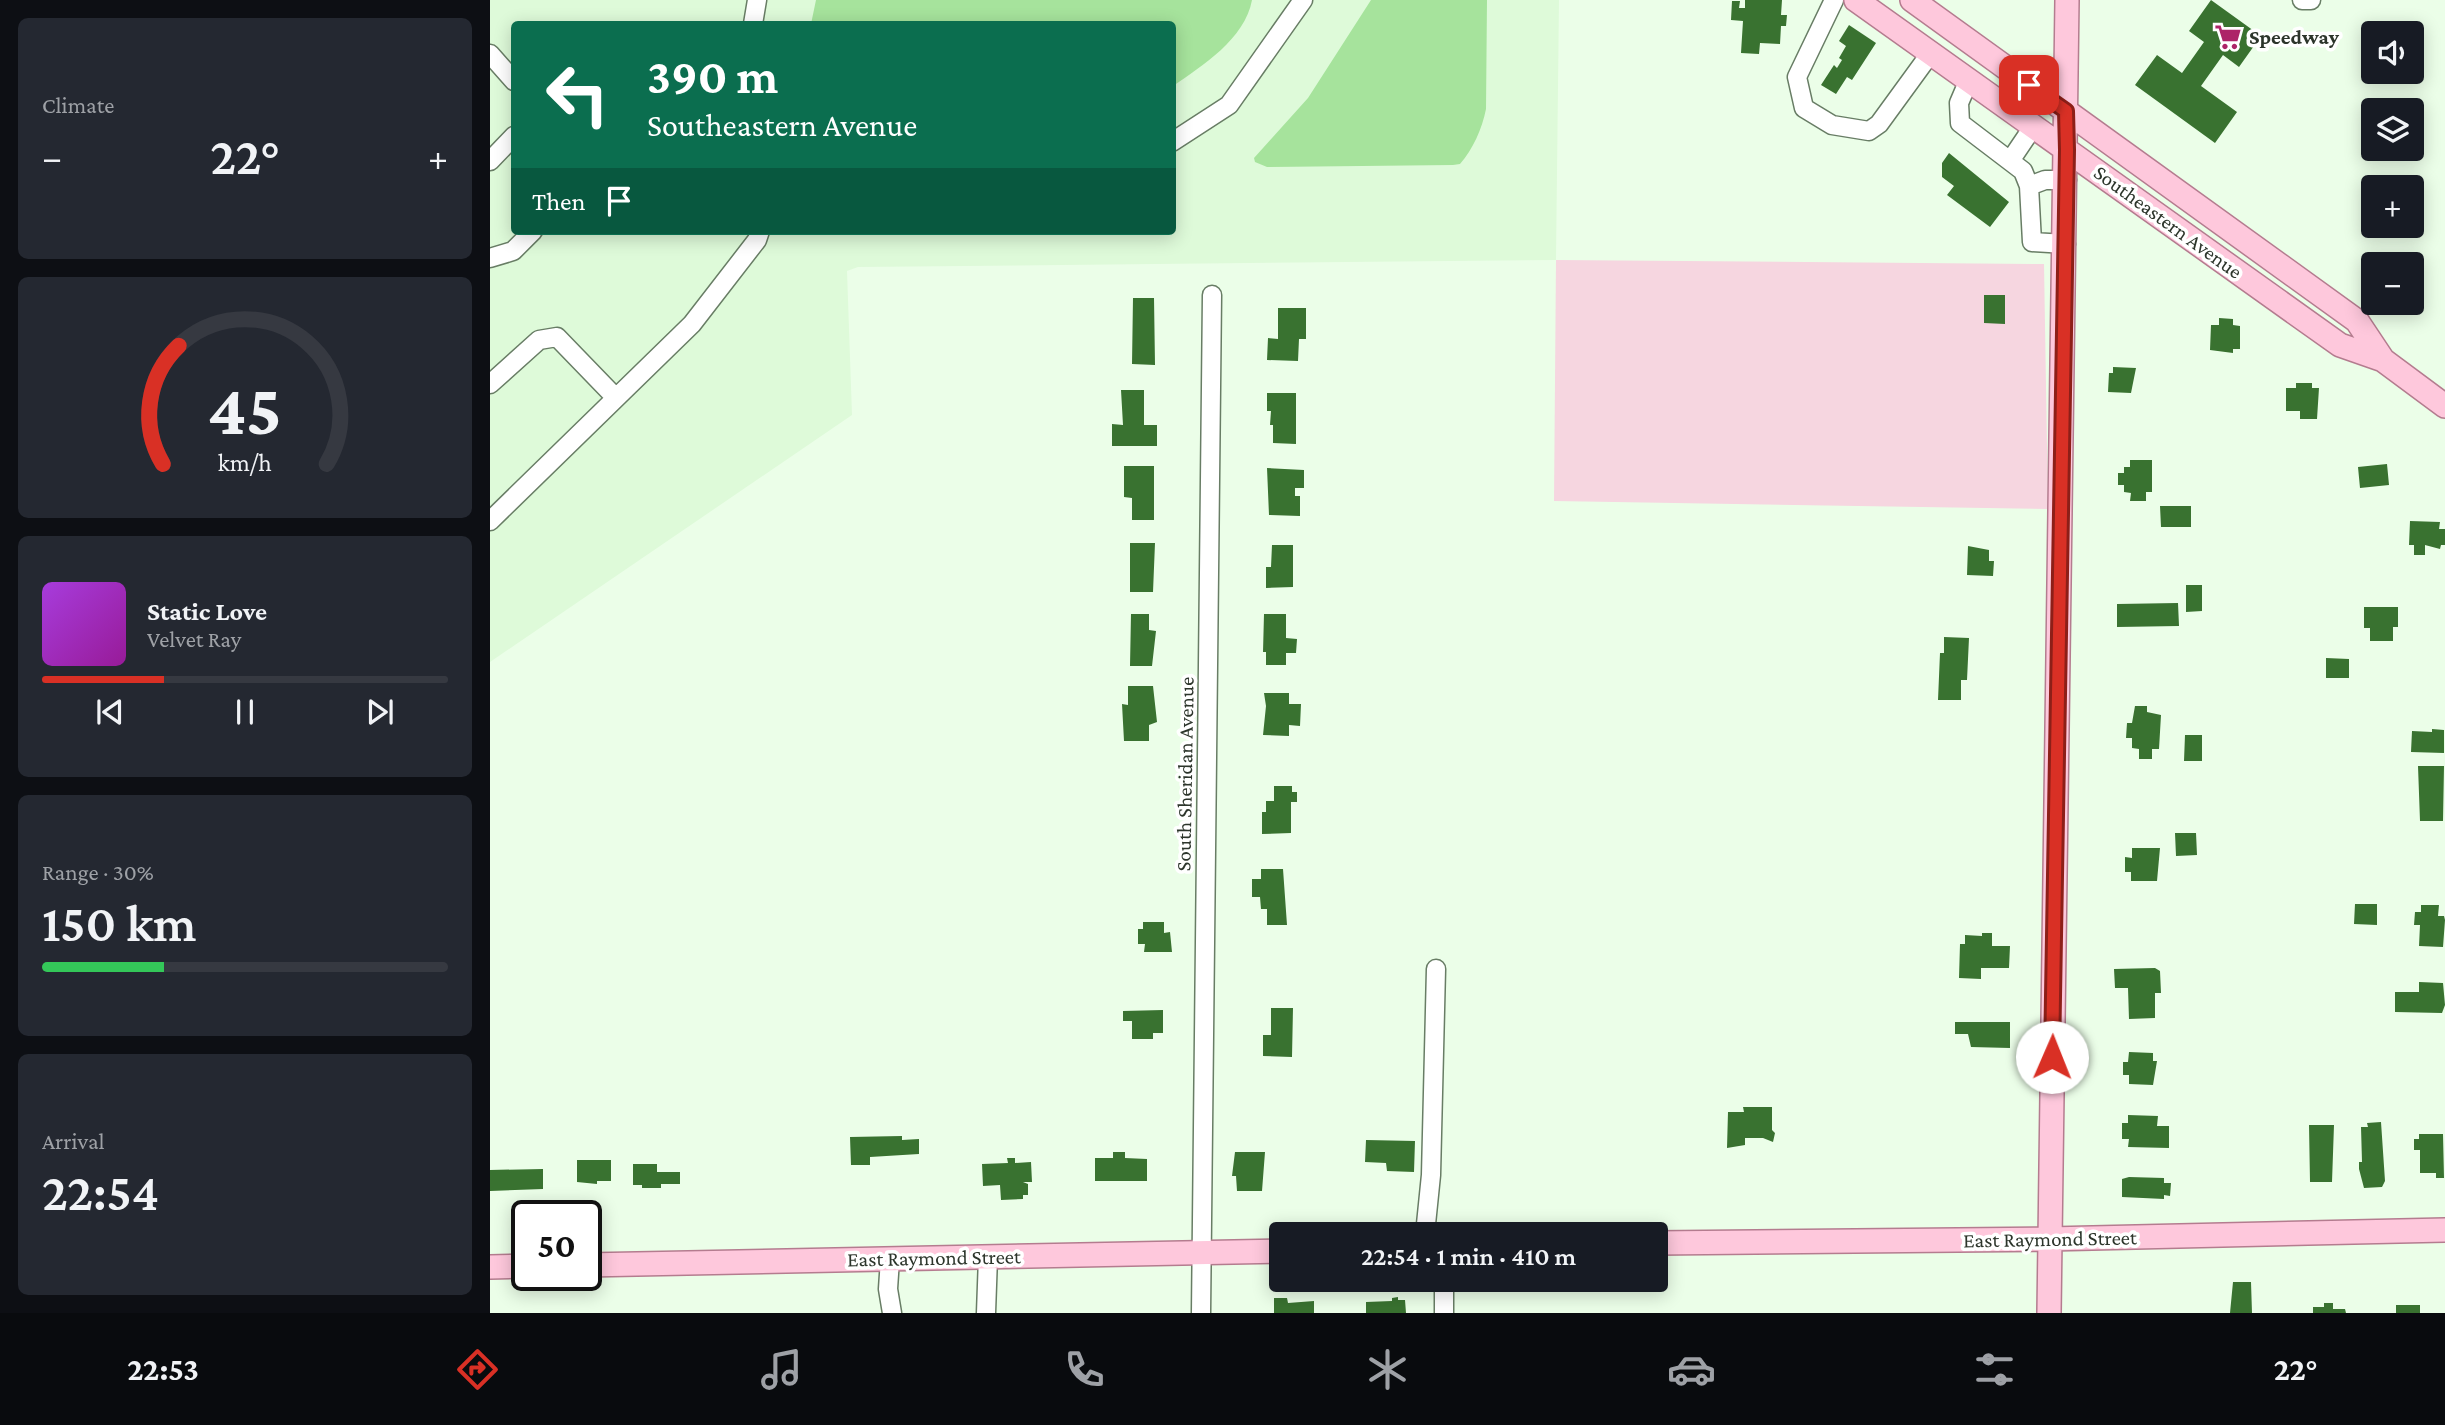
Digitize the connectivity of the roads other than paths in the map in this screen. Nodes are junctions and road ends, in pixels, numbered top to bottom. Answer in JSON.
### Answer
{"nodes":[{"id":1,"x":757,"y":0,"type":"edge"},
{"id":2,"x":1303,"y":0,"type":"edge"},
{"id":3,"x":1833,"y":0,"type":"edge"},
{"id":4,"x":1856,"y":0,"type":"edge"},
{"id":5,"x":1912,"y":0,"type":"edge"},
{"id":6,"x":2067,"y":0,"type":"edge"},
{"id":7,"x":2302,"y":0,"type":"edge"},
{"id":8,"x":2311,"y":0,"type":"edge"},
{"id":9,"x":754,"y":21,"type":"edge"},
{"id":10,"x":490,"y":54,"type":"edge"},
{"id":11,"x":1930,"y":54,"type":"junction"},
{"id":12,"x":511,"y":78,"type":"edge"},
{"id":13,"x":1968,"y":82,"type":"junction"},
{"id":14,"x":2066,"y":111,"type":"junction"},
{"id":15,"x":2033,"y":127,"type":"junction"},
{"id":16,"x":511,"y":139,"type":"edge"},
{"id":17,"x":1176,"y":139,"type":"edge"},
{"id":18,"x":2067,"y":150,"type":"junction"},
{"id":19,"x":490,"y":161,"type":"edge"},
{"id":20,"x":2011,"y":161,"type":"junction"},
{"id":21,"x":2067,"y":180,"type":"junction"},
{"id":22,"x":2029,"y":186,"type":"junction"},
{"id":23,"x":529,"y":235,"type":"edge"},
{"id":24,"x":759,"y":235,"type":"edge"},
{"id":25,"x":2066,"y":244,"type":"junction"},
{"id":26,"x":490,"y":258,"type":"edge"},
{"id":27,"x":1212,"y":295,"type":"dead end"},
{"id":28,"x":2383,"y":360,"type":"junction"},
{"id":29,"x":490,"y":384,"type":"edge"},
{"id":30,"x":616,"y":398,"type":"junction"},
{"id":31,"x":2445,"y":406,"type":"edge"},
{"id":32,"x":490,"y":521,"type":"edge"},
{"id":33,"x":1436,"y":969,"type":"dead end"},
{"id":34,"x":1426,"y":1222,"type":"edge"},
{"id":35,"x":2445,"y":1230,"type":"edge"},
{"id":36,"x":2049,"y":1239,"type":"junction"},
{"id":37,"x":1668,"y":1243,"type":"edge"},
{"id":38,"x":1269,"y":1251,"type":"edge"},
{"id":39,"x":1202,"y":1254,"type":"junction"},
{"id":40,"x":988,"y":1257,"type":"junction"},
{"id":41,"x":890,"y":1259,"type":"junction"},
{"id":42,"x":602,"y":1265,"type":"edge"},
{"id":43,"x":511,"y":1266,"type":"edge"},
{"id":44,"x":490,"y":1267,"type":"edge"},
{"id":45,"x":1444,"y":1292,"type":"edge"},
{"id":46,"x":892,"y":1313,"type":"edge"},
{"id":47,"x":986,"y":1313,"type":"edge"},
{"id":48,"x":1200,"y":1313,"type":"edge"},
{"id":49,"x":1444,"y":1313,"type":"edge"},
{"id":50,"x":2049,"y":1313,"type":"edge"}],
"edges":[{"from":1,"to":9,"type":"street"},
{"from":2,"to":17,"type":"street"},
{"from":3,"to":11,"type":"street"},
{"from":4,"to":11,"type":"main road","name":"Southeastern Avenue"},
{"from":5,"to":14,"type":"main road","name":"Southeastern Avenue"},
{"from":6,"to":14,"type":"main road"},
{"from":7,"to":8,"type":"street"},
{"from":10,"to":12,"type":"street"},
{"from":11,"to":13,"type":"main road","name":"Southeastern Avenue"},
{"from":13,"to":15,"type":"main road","name":"Southeastern Avenue"},
{"from":13,"to":20,"type":"street"},
{"from":14,"to":18,"type":"main road"},
{"from":14,"to":28,"type":"main road","name":"Southeastern Avenue"},
{"from":15,"to":18,"type":"main road","name":"Southeastern Avenue"},
{"from":15,"to":20,"type":"street"},
{"from":16,"to":19,"type":"street"},
{"from":18,"to":21,"type":"main road"},
{"from":18,"to":28,"type":"main road","name":"Southeastern Avenue"},
{"from":20,"to":22,"type":"street"},
{"from":21,"to":22,"type":"street"},
{"from":21,"to":25,"type":"main road"},
{"from":22,"to":25,"type":"street"},
{"from":23,"to":26,"type":"street"},
{"from":24,"to":30,"type":"street"},
{"from":25,"to":36,"type":"main road"},
{"from":27,"to":39,"type":"street","name":"South Sheridan Avenue"},
{"from":28,"to":31,"type":"main road","name":"Southeastern Avenue"},
{"from":29,"to":30,"type":"street"},
{"from":30,"to":32,"type":"street"},
{"from":33,"to":34,"type":"street"},
{"from":35,"to":36,"type":"main road","name":"East Raymond Street"},
{"from":36,"to":37,"type":"main road","name":"East Raymond Street"},
{"from":36,"to":50,"type":"main road"},
{"from":38,"to":39,"type":"main road","name":"East Raymond Street"},
{"from":39,"to":40,"type":"main road","name":"East Raymond Street"},
{"from":39,"to":48,"type":"street","name":"South Sheridan Avenue"},
{"from":40,"to":41,"type":"main road","name":"East Raymond Street"},
{"from":40,"to":47,"type":"street"},
{"from":41,"to":42,"type":"main road","name":"East Raymond Street"},
{"from":41,"to":46,"type":"street"},
{"from":43,"to":44,"type":"main road"},
{"from":45,"to":49,"type":"street"}]}
